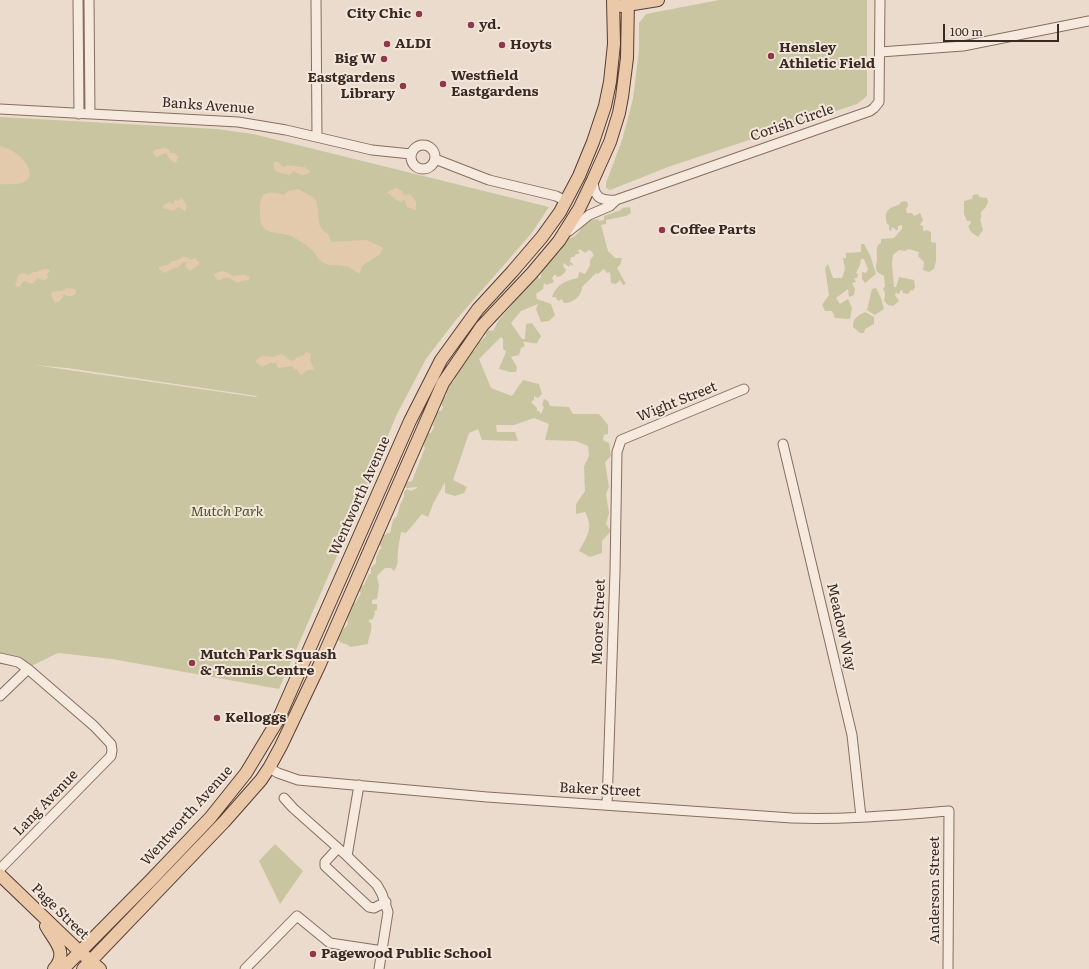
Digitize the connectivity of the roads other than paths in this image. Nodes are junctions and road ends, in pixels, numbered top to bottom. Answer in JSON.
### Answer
{"nodes":[{"id":1,"x":78,"y":0,"type":"edge"},
{"id":2,"x":89,"y":0,"type":"edge"},
{"id":3,"x":316,"y":0,"type":"edge"},
{"id":4,"x":658,"y":0,"type":"edge"},
{"id":5,"x":880,"y":0,"type":"edge"},
{"id":6,"x":613,"y":3,"type":"edge"},
{"id":7,"x":628,"y":3,"type":"edge"},
{"id":8,"x":1089,"y":21,"type":"edge"},
{"id":9,"x":880,"y":52,"type":"junction"},
{"id":10,"x":0,"y":109,"type":"edge"},
{"id":11,"x":79,"y":114,"type":"junction"},
{"id":12,"x":90,"y":114,"type":"junction"},
{"id":13,"x":317,"y":137,"type":"junction"},
{"id":14,"x":411,"y":154,"type":"junction"},
{"id":15,"x":435,"y":159,"type":"junction"},
{"id":16,"x":593,"y":180,"type":"junction"},
{"id":17,"x":616,"y":200,"type":"junction"},
{"id":18,"x":566,"y":201,"type":"junction"},
{"id":19,"x":579,"y":209,"type":"junction"},
{"id":20,"x":559,"y":241,"type":"junction"},
{"id":21,"x":744,"y":389,"type":"dead end"},
{"id":22,"x":621,"y":440,"type":"joint"},
{"id":23,"x":783,"y":444,"type":"dead end"},
{"id":24,"x":0,"y":658,"type":"edge"},
{"id":25,"x":28,"y":669,"type":"junction"},
{"id":26,"x":0,"y":696,"type":"edge"},
{"id":27,"x":256,"y":758,"type":"junction"},
{"id":28,"x":269,"y":768,"type":"junction"},
{"id":29,"x":358,"y":785,"type":"junction"},
{"id":30,"x":284,"y":798,"type":"dead end"},
{"id":31,"x":607,"y":806,"type":"junction"},
{"id":32,"x":949,"y":811,"type":"joint"},
{"id":33,"x":861,"y":817,"type":"junction"},
{"id":34,"x":338,"y":848,"type":"junction"},
{"id":35,"x":347,"y":856,"type":"junction"},
{"id":36,"x":0,"y":869,"type":"edge"},
{"id":37,"x":0,"y":875,"type":"edge"},
{"id":38,"x":386,"y":902,"type":"junction"},
{"id":39,"x":36,"y":910,"type":"junction"},
{"id":40,"x":79,"y":951,"type":"junction"},
{"id":41,"x":383,"y":951,"type":"junction"},
{"id":42,"x":87,"y":965,"type":"edge"},
{"id":43,"x":54,"y":969,"type":"edge"},
{"id":44,"x":63,"y":969,"type":"edge"},
{"id":45,"x":100,"y":969,"type":"edge"},
{"id":46,"x":245,"y":969,"type":"edge"},
{"id":47,"x":379,"y":969,"type":"edge"},
{"id":48,"x":948,"y":969,"type":"edge"}],
"edges":[{"from":1,"to":11,"type":"street"},
{"from":2,"to":12,"type":"street"},
{"from":3,"to":13,"type":"street"},
{"from":4,"to":7,"type":"main road"},
{"from":5,"to":9,"type":"street","name":"Corish Circle"},
{"from":6,"to":7,"type":"main road"},
{"from":6,"to":18,"type":"main road","name":"Wentworth Avenue"},
{"from":7,"to":16,"type":"main road","name":"Wentworth Avenue"},
{"from":8,"to":9,"type":"street"},
{"from":9,"to":17,"type":"street","name":"Corish Circle"},
{"from":10,"to":11,"type":"street","name":"Banks Avenue"},
{"from":11,"to":12,"type":"street","name":"Banks Avenue"},
{"from":12,"to":13,"type":"street","name":"Banks Avenue"},
{"from":13,"to":14,"type":"street","name":"Banks Avenue"},
{"from":14,"to":15,"type":"street"},
{"from":14,"to":15,"type":"street"},
{"from":15,"to":18,"type":"street"},
{"from":16,"to":17,"type":"street"},
{"from":16,"to":19,"type":"main road","name":"Wentworth Avenue"},
{"from":17,"to":20,"type":"street","name":"Corish Circle"},
{"from":18,"to":19,"type":"main road"},
{"from":18,"to":27,"type":"main road","name":"Wentworth Avenue"},
{"from":19,"to":20,"type":"main road","name":"Wentworth Avenue"},
{"from":20,"to":28,"type":"main road","name":"Wentworth Avenue"},
{"from":21,"to":22,"type":"street","name":"Wight Street"},
{"from":22,"to":31,"type":"street","name":"Moore Street"},
{"from":23,"to":33,"type":"street","name":"Meadow Way"},
{"from":24,"to":25,"type":"street"},
{"from":25,"to":26,"type":"street"},
{"from":25,"to":36,"type":"street","name":"Lang Avenue"},
{"from":27,"to":28,"type":"main road","name":"Baker Street"},
{"from":27,"to":40,"type":"main road","name":"Wentworth Avenue"},
{"from":28,"to":29,"type":"street","name":"Baker Street"},
{"from":28,"to":42,"type":"main road","name":"Wentworth Avenue"},
{"from":29,"to":31,"type":"street","name":"Baker Street"},
{"from":29,"to":35,"type":"street"},
{"from":30,"to":34,"type":"street"},
{"from":31,"to":33,"type":"street","name":"Baker Street"},
{"from":32,"to":33,"type":"street","name":"Baker Street"},
{"from":32,"to":48,"type":"street","name":"Anderson Street"},
{"from":34,"to":35,"type":"street"},
{"from":34,"to":38,"type":"street"},
{"from":35,"to":38,"type":"street"},
{"from":37,"to":39,"type":"main road","name":"Page Street"},
{"from":38,"to":41,"type":"street"},
{"from":39,"to":40,"type":"main road","name":"Page Street"},
{"from":39,"to":43,"type":"main road"},
{"from":40,"to":42,"type":"main road","name":"Page Street"},
{"from":40,"to":44,"type":"main road","name":"Wentworth Avenue"},
{"from":41,"to":46,"type":"street"},
{"from":41,"to":47,"type":"street"},
{"from":42,"to":45,"type":"main road","name":"Page Street"}]}
